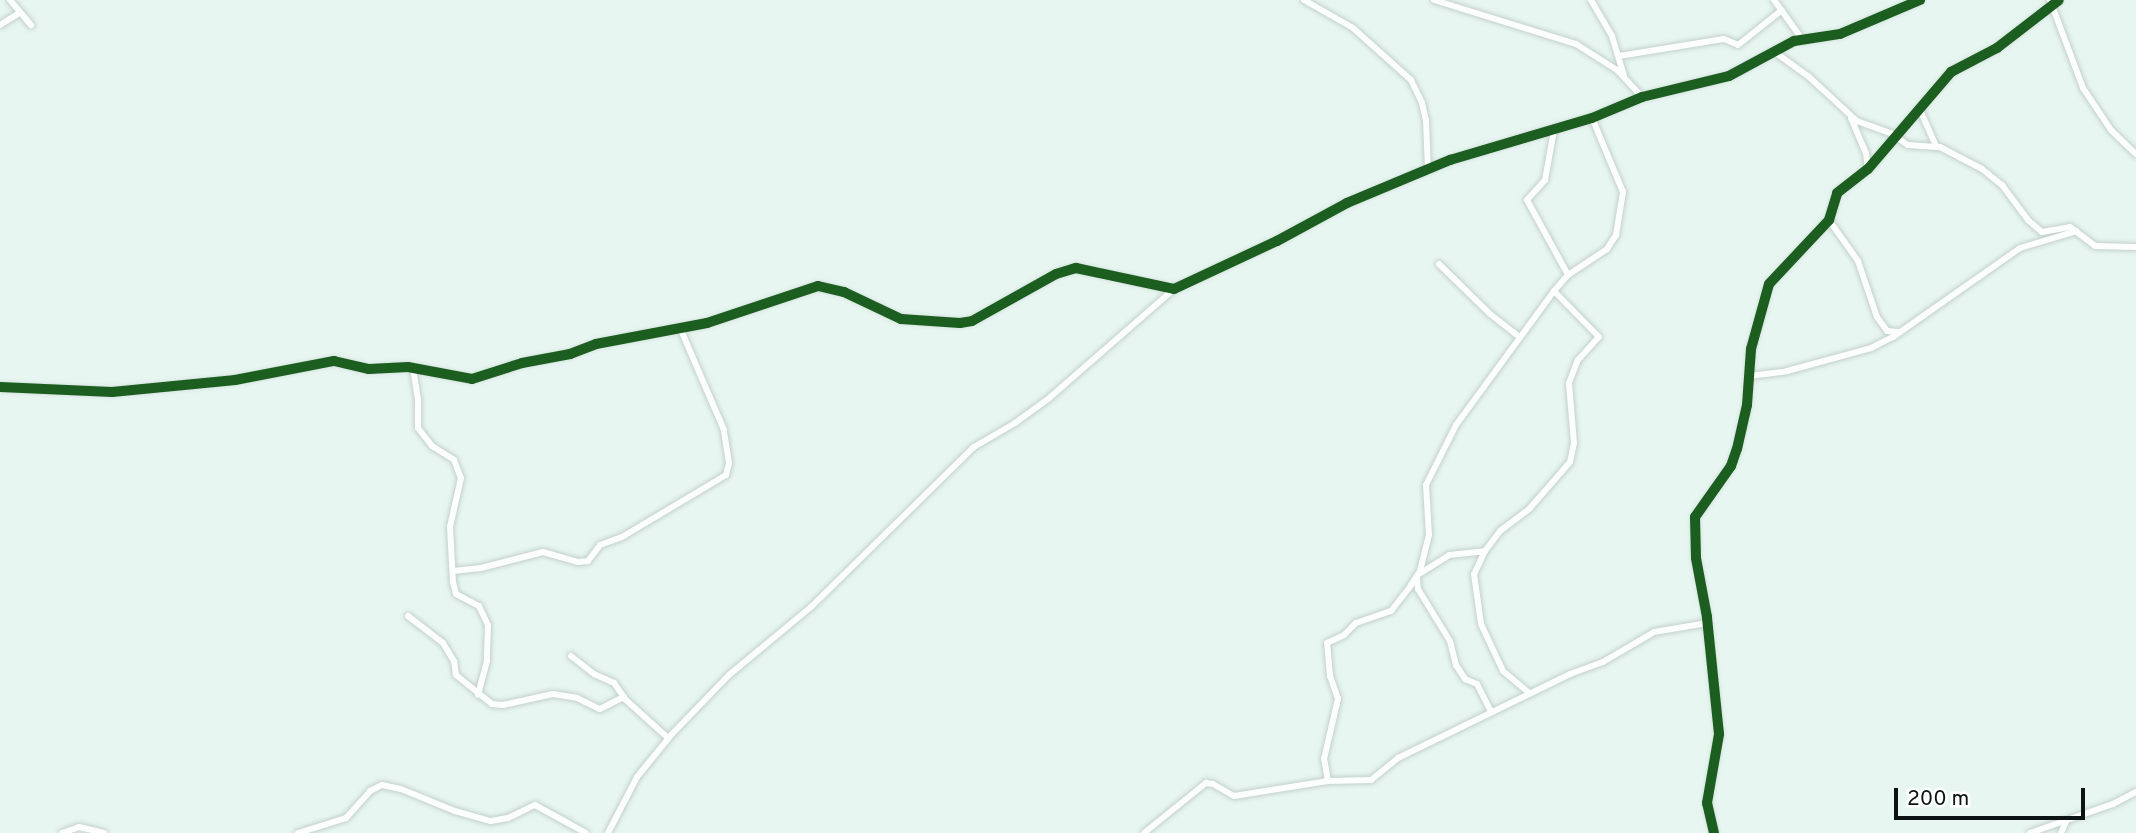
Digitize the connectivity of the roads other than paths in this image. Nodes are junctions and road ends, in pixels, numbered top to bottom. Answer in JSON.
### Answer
{"nodes":[{"id":1,"x":10,"y":0,"type":"edge"},
{"id":2,"x":1304,"y":0,"type":"edge"},
{"id":3,"x":1434,"y":0,"type":"edge"},
{"id":4,"x":1591,"y":0,"type":"edge"},
{"id":5,"x":1774,"y":0,"type":"edge"},
{"id":6,"x":1920,"y":0,"type":"edge"},
{"id":7,"x":2059,"y":0,"type":"edge"},
{"id":8,"x":2051,"y":4,"type":"edge"},
{"id":9,"x":1782,"y":10,"type":"junction"},
{"id":10,"x":19,"y":13,"type":"junction"},
{"id":11,"x":0,"y":25,"type":"edge"},
{"id":12,"x":31,"y":25,"type":"dead end"},
{"id":13,"x":1802,"y":39,"type":"junction"},
{"id":14,"x":1776,"y":53,"type":"junction"},
{"id":15,"x":1619,"y":56,"type":"junction"},
{"id":16,"x":1624,"y":76,"type":"junction"},
{"id":17,"x":1642,"y":97,"type":"junction"},
{"id":18,"x":1920,"y":110,"type":"junction"},
{"id":19,"x":1850,"y":116,"type":"junction"},
{"id":20,"x":1592,"y":118,"type":"junction"},
{"id":21,"x":1554,"y":130,"type":"junction"},
{"id":22,"x":1896,"y":137,"type":"junction"},
{"id":23,"x":1936,"y":146,"type":"junction"},
{"id":24,"x":2136,"y":153,"type":"edge"},
{"id":25,"x":1428,"y":169,"type":"junction"},
{"id":26,"x":1868,"y":169,"type":"junction"},
{"id":27,"x":1829,"y":220,"type":"junction"},
{"id":28,"x":2077,"y":232,"type":"junction"},
{"id":29,"x":2136,"y":247,"type":"edge"},
{"id":30,"x":1439,"y":264,"type":"dead end"},
{"id":31,"x":1568,"y":275,"type":"junction"},
{"id":32,"x":1174,"y":289,"type":"junction"},
{"id":33,"x":1553,"y":291,"type":"junction"},
{"id":34,"x":680,"y":328,"type":"junction"},
{"id":35,"x":1899,"y":332,"type":"junction"},
{"id":36,"x":1518,"y":336,"type":"junction"},
{"id":37,"x":413,"y":368,"type":"junction"},
{"id":38,"x":1749,"y":376,"type":"junction"},
{"id":39,"x":0,"y":387,"type":"edge"},
{"id":40,"x":1485,"y":551,"type":"junction"},
{"id":41,"x":453,"y":571,"type":"junction"},
{"id":42,"x":1417,"y":576,"type":"junction"},
{"id":43,"x":408,"y":616,"type":"dead end"},
{"id":44,"x":1707,"y":623,"type":"junction"},
{"id":45,"x":571,"y":656,"type":"dead end"},
{"id":46,"x":1530,"y":694,"type":"junction"},
{"id":47,"x":478,"y":695,"type":"junction"},
{"id":48,"x":624,"y":697,"type":"junction"},
{"id":49,"x":1491,"y":712,"type":"junction"},
{"id":50,"x":668,"y":738,"type":"junction"},
{"id":51,"x":1328,"y":781,"type":"junction"},
{"id":52,"x":2136,"y":792,"type":"edge"},
{"id":53,"x":2066,"y":822,"type":"junction"},
{"id":54,"x":62,"y":833,"type":"edge"},
{"id":55,"x":104,"y":833,"type":"edge"},
{"id":56,"x":298,"y":833,"type":"edge"},
{"id":57,"x":586,"y":833,"type":"edge"},
{"id":58,"x":608,"y":833,"type":"edge"},
{"id":59,"x":1144,"y":833,"type":"edge"},
{"id":60,"x":1714,"y":833,"type":"edge"},
{"id":61,"x":2030,"y":833,"type":"edge"},
{"id":62,"x":2061,"y":833,"type":"edge"}],
"edges":[{"from":1,"to":10,"type":"street"},
{"from":2,"to":25,"type":"street"},
{"from":3,"to":16,"type":"street"},
{"from":4,"to":15,"type":"street"},
{"from":5,"to":9,"type":"street"},
{"from":6,"to":13,"type":"street"},
{"from":7,"to":8,"type":"street"},
{"from":8,"to":18,"type":"street"},
{"from":8,"to":24,"type":"street"},
{"from":9,"to":13,"type":"street"},
{"from":9,"to":15,"type":"street"},
{"from":10,"to":11,"type":"street"},
{"from":10,"to":12,"type":"street"},
{"from":13,"to":14,"type":"street"},
{"from":14,"to":17,"type":"street"},
{"from":14,"to":19,"type":"street"},
{"from":15,"to":16,"type":"street"},
{"from":16,"to":17,"type":"street"},
{"from":17,"to":20,"type":"street"},
{"from":18,"to":22,"type":"street"},
{"from":18,"to":23,"type":"street"},
{"from":19,"to":22,"type":"street"},
{"from":19,"to":26,"type":"street"},
{"from":20,"to":21,"type":"street"},
{"from":20,"to":31,"type":"street"},
{"from":21,"to":25,"type":"street"},
{"from":21,"to":31,"type":"street"},
{"from":22,"to":23,"type":"street"},
{"from":22,"to":26,"type":"street"},
{"from":23,"to":28,"type":"street"},
{"from":25,"to":32,"type":"street"},
{"from":26,"to":27,"type":"street"},
{"from":27,"to":35,"type":"street"},
{"from":27,"to":38,"type":"street"},
{"from":28,"to":29,"type":"street"},
{"from":28,"to":35,"type":"street"},
{"from":30,"to":36,"type":"street"},
{"from":31,"to":33,"type":"street"},
{"from":32,"to":34,"type":"street"},
{"from":32,"to":50,"type":"street"},
{"from":33,"to":36,"type":"street"},
{"from":33,"to":40,"type":"street"},
{"from":34,"to":37,"type":"street"},
{"from":34,"to":41,"type":"street"},
{"from":35,"to":38,"type":"street"},
{"from":36,"to":42,"type":"street"},
{"from":37,"to":39,"type":"street"},
{"from":37,"to":41,"type":"street"},
{"from":38,"to":44,"type":"street"},
{"from":40,"to":42,"type":"street"},
{"from":40,"to":46,"type":"street"},
{"from":41,"to":47,"type":"street"},
{"from":42,"to":49,"type":"street"},
{"from":42,"to":51,"type":"street"},
{"from":43,"to":47,"type":"street"},
{"from":44,"to":46,"type":"street"},
{"from":44,"to":60,"type":"street"},
{"from":45,"to":48,"type":"street"},
{"from":46,"to":49,"type":"street"},
{"from":47,"to":48,"type":"street"},
{"from":48,"to":50,"type":"street"},
{"from":49,"to":51,"type":"street"},
{"from":50,"to":58,"type":"street"},
{"from":51,"to":59,"type":"street"},
{"from":52,"to":53,"type":"street"},
{"from":53,"to":61,"type":"street"},
{"from":53,"to":62,"type":"street"},
{"from":54,"to":55,"type":"street"},
{"from":56,"to":57,"type":"street"}]}
